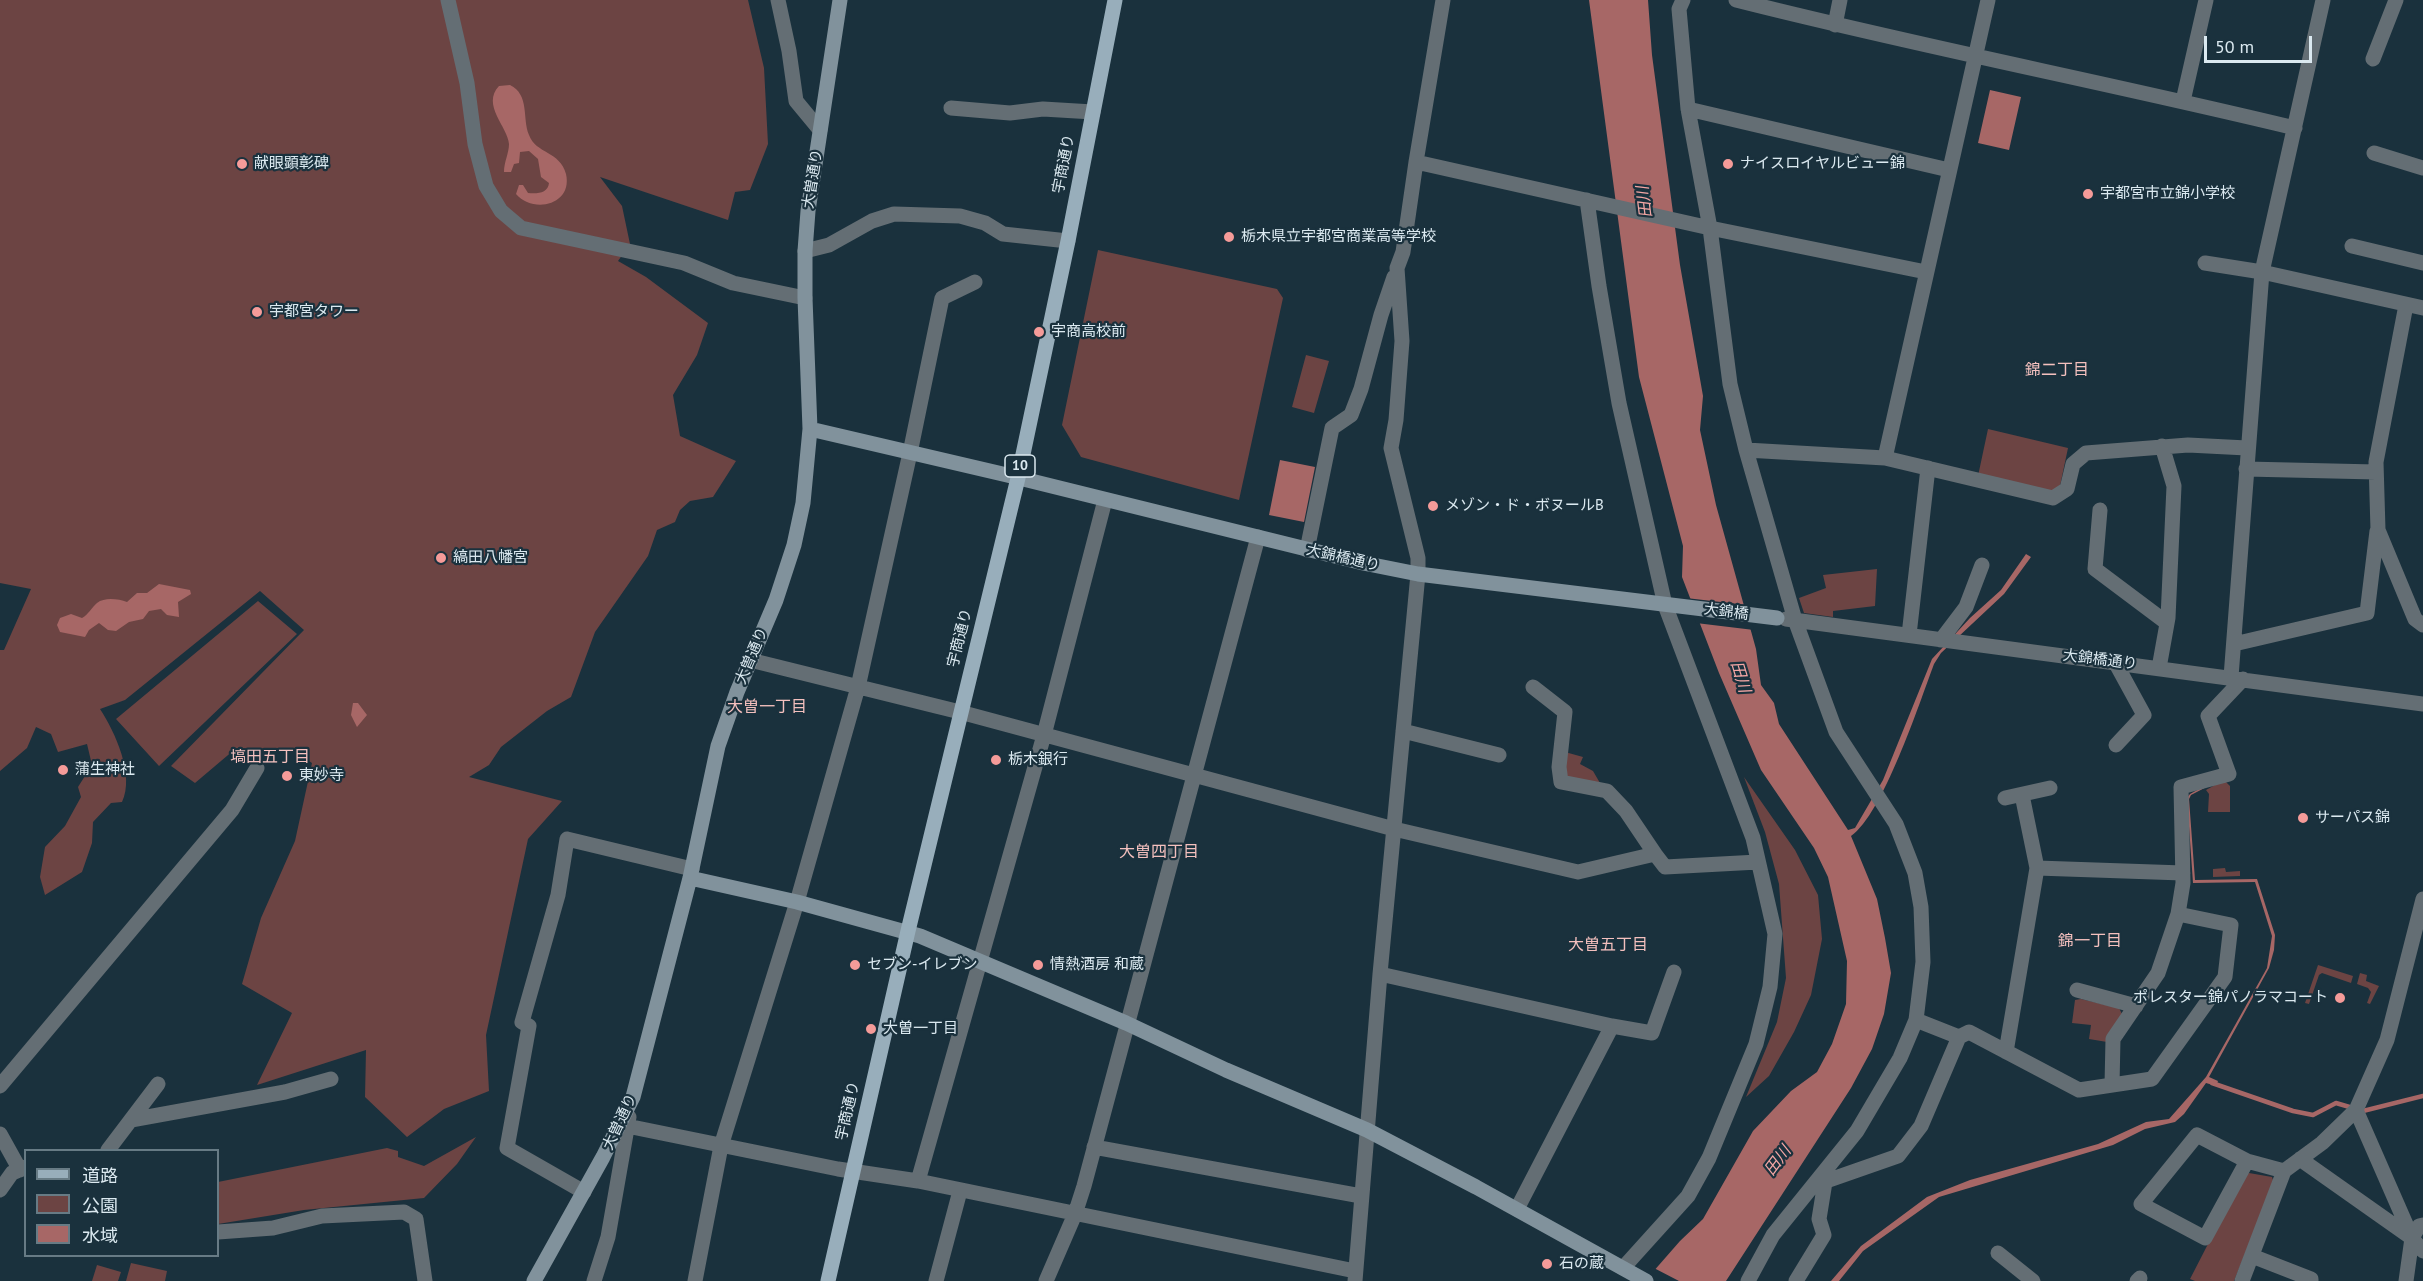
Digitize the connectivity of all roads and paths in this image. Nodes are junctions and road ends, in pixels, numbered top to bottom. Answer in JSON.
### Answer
{"nodes":[{"id":1,"x":448,"y":0,"type":"edge"},
{"id":2,"x":778,"y":0,"type":"edge"},
{"id":3,"x":840,"y":0,"type":"edge"},
{"id":4,"x":1115,"y":0,"type":"edge"},
{"id":5,"x":1442,"y":0,"type":"edge"},
{"id":6,"x":1683,"y":0,"type":"edge"},
{"id":7,"x":1736,"y":0,"type":"edge"},
{"id":8,"x":1840,"y":0,"type":"edge"},
{"id":9,"x":1988,"y":0,"type":"edge"},
{"id":10,"x":2206,"y":0,"type":"edge"},
{"id":11,"x":2323,"y":0,"type":"edge"},
{"id":12,"x":2396,"y":0,"type":"edge"},
{"id":13,"x":1835,"y":25,"type":"junction"},
{"id":14,"x":1975,"y":56,"type":"junction"},
{"id":15,"x":2373,"y":59,"type":"dead end"},
{"id":16,"x":2183,"y":101,"type":"junction"},
{"id":17,"x":951,"y":108,"type":"dead end"},
{"id":18,"x":1688,"y":109,"type":"junction"},
{"id":19,"x":1093,"y":112,"type":"junction"},
{"id":20,"x":2295,"y":128,"type":"junction"},
{"id":21,"x":820,"y":130,"type":"junction"},
{"id":22,"x":2374,"y":153,"type":"dead end"},
{"id":23,"x":1416,"y":162,"type":"junction"},
{"id":24,"x":2423,"y":168,"type":"edge"},
{"id":25,"x":1949,"y":170,"type":"junction"},
{"id":26,"x":1594,"y":202,"type":"junction"},
{"id":27,"x":1704,"y":226,"type":"junction"},
{"id":28,"x":1068,"y":241,"type":"junction"},
{"id":29,"x":2352,"y":246,"type":"dead end"},
{"id":30,"x":804,"y":251,"type":"junction"},
{"id":31,"x":2205,"y":263,"type":"dead end"},
{"id":32,"x":2423,"y":263,"type":"edge"},
{"id":33,"x":1397,"y":268,"type":"junction"},
{"id":34,"x":1926,"y":272,"type":"junction"},
{"id":35,"x":2262,"y":272,"type":"junction"},
{"id":36,"x":975,"y":282,"type":"dead end"},
{"id":37,"x":805,"y":298,"type":"junction"},
{"id":38,"x":2406,"y":304,"type":"junction"},
{"id":39,"x":2423,"y":308,"type":"edge"},
{"id":40,"x":810,"y":429,"type":"junction"},
{"id":41,"x":2162,"y":446,"type":"junction"},
{"id":42,"x":2247,"y":448,"type":"junction"},
{"id":43,"x":1746,"y":450,"type":"junction"},
{"id":44,"x":910,"y":453,"type":"junction"},
{"id":45,"x":1885,"y":458,"type":"junction"},
{"id":46,"x":1928,"y":468,"type":"junction"},
{"id":47,"x":2246,"y":469,"type":"junction"},
{"id":48,"x":2376,"y":472,"type":"junction"},
{"id":49,"x":1018,"y":478,"type":"junction"},
{"id":50,"x":1105,"y":500,"type":"junction"},
{"id":51,"x":2100,"y":510,"type":"dead end"},
{"id":52,"x":2378,"y":530,"type":"junction"},
{"id":53,"x":1258,"y":537,"type":"junction"},
{"id":54,"x":1307,"y":550,"type":"junction"},
{"id":55,"x":1982,"y":565,"type":"dead end"},
{"id":56,"x":1418,"y":574,"type":"junction"},
{"id":57,"x":1670,"y":605,"type":"junction"},
{"id":58,"x":1777,"y":618,"type":"joint"},
{"id":59,"x":1795,"y":620,"type":"junction"},
{"id":60,"x":2167,"y":623,"type":"junction"},
{"id":61,"x":2423,"y":625,"type":"edge"},
{"id":62,"x":1909,"y":635,"type":"junction"},
{"id":63,"x":1941,"y":640,"type":"junction"},
{"id":64,"x":2234,"y":644,"type":"junction"},
{"id":65,"x":750,"y":660,"type":"junction"},
{"id":66,"x":2115,"y":662,"type":"junction"},
{"id":67,"x":2159,"y":668,"type":"junction"},
{"id":68,"x":2237,"y":678,"type":"junction"},
{"id":69,"x":858,"y":687,"type":"junction"},
{"id":70,"x":1533,"y":687,"type":"dead end"},
{"id":71,"x":2423,"y":704,"type":"edge"},
{"id":72,"x":960,"y":712,"type":"junction"},
{"id":73,"x":1403,"y":731,"type":"junction"},
{"id":74,"x":1044,"y":735,"type":"junction"},
{"id":75,"x":2116,"y":745,"type":"dead end"},
{"id":76,"x":1499,"y":755,"type":"dead end"},
{"id":77,"x":256,"y":768,"type":"dead end"},
{"id":78,"x":1193,"y":775,"type":"junction"},
{"id":79,"x":2050,"y":788,"type":"dead end"},
{"id":80,"x":2022,"y":795,"type":"junction"},
{"id":81,"x":2005,"y":798,"type":"dead end"},
{"id":82,"x":1394,"y":829,"type":"junction"},
{"id":83,"x":1655,"y":854,"type":"junction"},
{"id":84,"x":1758,"y":862,"type":"junction"},
{"id":85,"x":2037,"y":868,"type":"junction"},
{"id":86,"x":691,"y":873,"type":"junction"},
{"id":87,"x":2183,"y":873,"type":"junction"},
{"id":88,"x":2423,"y":899,"type":"edge"},
{"id":89,"x":797,"y":902,"type":"junction"},
{"id":90,"x":2178,"y":914,"type":"junction"},
{"id":91,"x":908,"y":931,"type":"junction"},
{"id":92,"x":979,"y":962,"type":"junction"},
{"id":93,"x":1674,"y":972,"type":"dead end"},
{"id":94,"x":1380,"y":974,"type":"junction"},
{"id":95,"x":2077,"y":990,"type":"dead end"},
{"id":96,"x":2136,"y":1006,"type":"junction"},
{"id":97,"x":1916,"y":1020,"type":"junction"},
{"id":98,"x":1126,"y":1023,"type":"junction"},
{"id":99,"x":1612,"y":1026,"type":"junction"},
{"id":100,"x":1959,"y":1037,"type":"junction"},
{"id":101,"x":2006,"y":1052,"type":"junction"},
{"id":102,"x":331,"y":1079,"type":"dead end"},
{"id":103,"x":158,"y":1084,"type":"dead end"},
{"id":104,"x":2112,"y":1085,"type":"junction"},
{"id":105,"x":0,"y":1086,"type":"edge"},
{"id":106,"x":633,"y":1097,"type":"junction"},
{"id":107,"x":2356,"y":1110,"type":"junction"},
{"id":108,"x":131,"y":1120,"type":"junction"},
{"id":109,"x":627,"y":1126,"type":"junction"},
{"id":110,"x":1367,"y":1130,"type":"junction"},
{"id":111,"x":0,"y":1134,"type":"edge"},
{"id":112,"x":721,"y":1146,"type":"junction"},
{"id":113,"x":1094,"y":1147,"type":"junction"},
{"id":114,"x":109,"y":1149,"type":"edge"},
{"id":115,"x":2300,"y":1159,"type":"junction"},
{"id":116,"x":2247,"y":1161,"type":"junction"},
{"id":117,"x":23,"y":1169,"type":"edge"},
{"id":118,"x":852,"y":1171,"type":"junction"},
{"id":119,"x":2284,"y":1171,"type":"junction"},
{"id":120,"x":918,"y":1181,"type":"junction"},
{"id":121,"x":1820,"y":1183,"type":"junction"},
{"id":122,"x":0,"y":1190,"type":"edge"},
{"id":123,"x":960,"y":1191,"type":"junction"},
{"id":124,"x":584,"y":1192,"type":"junction"},
{"id":125,"x":1361,"y":1196,"type":"junction"},
{"id":126,"x":1517,"y":1209,"type":"junction"},
{"id":127,"x":1075,"y":1214,"type":"junction"},
{"id":128,"x":2423,"y":1225,"type":"edge"},
{"id":129,"x":219,"y":1232,"type":"edge"},
{"id":130,"x":2412,"y":1238,"type":"junction"},
{"id":131,"x":2423,"y":1251,"type":"edge"},
{"id":132,"x":1998,"y":1253,"type":"dead end"},
{"id":133,"x":2252,"y":1256,"type":"junction"},
{"id":134,"x":1626,"y":1270,"type":"junction"},
{"id":135,"x":1355,"y":1276,"type":"edge"},
{"id":136,"x":425,"y":1281,"type":"edge"},
{"id":137,"x":534,"y":1281,"type":"edge"},
{"id":138,"x":594,"y":1281,"type":"edge"},
{"id":139,"x":695,"y":1281,"type":"edge"},
{"id":140,"x":828,"y":1281,"type":"edge"},
{"id":141,"x":936,"y":1281,"type":"edge"},
{"id":142,"x":1046,"y":1281,"type":"edge"},
{"id":143,"x":1646,"y":1281,"type":"edge"},
{"id":144,"x":1748,"y":1281,"type":"edge"},
{"id":145,"x":1796,"y":1281,"type":"edge"},
{"id":146,"x":2033,"y":1281,"type":"edge"},
{"id":147,"x":2242,"y":1281,"type":"edge"},
{"id":148,"x":2311,"y":1281,"type":"edge"},
{"id":149,"x":2406,"y":1281,"type":"edge"}],
"edges":[{"from":1,"to":37,"type":"street"},
{"from":2,"to":21,"type":"street"},
{"from":3,"to":21,"type":"street","name":"大曽通り"},
{"from":4,"to":19,"type":"main road","name":"宇商通り","number":"10"},
{"from":5,"to":23,"type":"street"},
{"from":6,"to":18,"type":"street"},
{"from":7,"to":13,"type":"street"},
{"from":8,"to":13,"type":"street"},
{"from":9,"to":14,"type":"street"},
{"from":10,"to":16,"type":"street"},
{"from":11,"to":20,"type":"street"},
{"from":12,"to":15,"type":"street"},
{"from":13,"to":14,"type":"street"},
{"from":14,"to":16,"type":"street"},
{"from":14,"to":25,"type":"street"},
{"from":16,"to":20,"type":"street"},
{"from":17,"to":19,"type":"street"},
{"from":18,"to":25,"type":"street"},
{"from":18,"to":27,"type":"street"},
{"from":19,"to":28,"type":"main road","name":"宇商通り","number":"10"},
{"from":20,"to":35,"type":"street"},
{"from":21,"to":30,"type":"street","name":"大曽通り"},
{"from":22,"to":24,"type":"street"},
{"from":23,"to":26,"type":"street"},
{"from":23,"to":33,"type":"street"},
{"from":25,"to":34,"type":"street"},
{"from":26,"to":27,"type":"street"},
{"from":26,"to":57,"type":"street"},
{"from":27,"to":34,"type":"street"},
{"from":27,"to":43,"type":"street"},
{"from":28,"to":30,"type":"street"},
{"from":28,"to":49,"type":"main road","name":"宇商通り","number":"10"},
{"from":29,"to":32,"type":"street"},
{"from":30,"to":37,"type":"street","name":"大曽通り"},
{"from":31,"to":35,"type":"street"},
{"from":33,"to":54,"type":"street"},
{"from":33,"to":56,"type":"street"},
{"from":34,"to":45,"type":"street"},
{"from":35,"to":38,"type":"street"},
{"from":35,"to":42,"type":"street"},
{"from":36,"to":44,"type":"street"},
{"from":37,"to":40,"type":"street","name":"大曽通り"},
{"from":38,"to":39,"type":"street"},
{"from":38,"to":48,"type":"street"},
{"from":40,"to":44,"type":"street","name":"大錦橋通り"},
{"from":40,"to":65,"type":"street","name":"大曽通り"},
{"from":41,"to":42,"type":"street"},
{"from":41,"to":46,"type":"street"},
{"from":41,"to":60,"type":"street"},
{"from":42,"to":47,"type":"street"},
{"from":43,"to":45,"type":"street"},
{"from":43,"to":59,"type":"street"},
{"from":44,"to":49,"type":"street","name":"大錦橋通り"},
{"from":44,"to":69,"type":"street"},
{"from":45,"to":46,"type":"street"},
{"from":46,"to":62,"type":"street"},
{"from":47,"to":48,"type":"street"},
{"from":47,"to":64,"type":"street"},
{"from":48,"to":52,"type":"street"},
{"from":49,"to":50,"type":"street","name":"大錦橋通り"},
{"from":49,"to":72,"type":"main road","name":"宇商通り","number":"10"},
{"from":50,"to":53,"type":"street","name":"大錦橋通り"},
{"from":50,"to":74,"type":"street"},
{"from":51,"to":60,"type":"street"},
{"from":52,"to":61,"type":"street"},
{"from":52,"to":64,"type":"street"},
{"from":53,"to":54,"type":"street","name":"大錦橋通り"},
{"from":53,"to":78,"type":"street"},
{"from":54,"to":56,"type":"street","name":"大錦橋通り"},
{"from":55,"to":63,"type":"street"},
{"from":56,"to":57,"type":"street","name":"大錦橋通り"},
{"from":56,"to":73,"type":"street"},
{"from":57,"to":58,"type":"street","name":"大錦橋"},
{"from":57,"to":84,"type":"street"},
{"from":58,"to":59,"type":"street","name":"大錦橋通り"},
{"from":59,"to":62,"type":"street","name":"大錦橋通り"},
{"from":59,"to":97,"type":"street"},
{"from":60,"to":67,"type":"street"},
{"from":62,"to":63,"type":"street","name":"大錦橋通り"},
{"from":63,"to":66,"type":"street","name":"大錦橋通り"},
{"from":64,"to":68,"type":"street"},
{"from":65,"to":69,"type":"street"},
{"from":65,"to":86,"type":"street","name":"大曽通り"},
{"from":66,"to":67,"type":"street","name":"大錦橋通り"},
{"from":66,"to":75,"type":"street"},
{"from":67,"to":68,"type":"street","name":"大錦橋通り"},
{"from":68,"to":71,"type":"street","name":"大錦橋通り"},
{"from":68,"to":87,"type":"street"},
{"from":69,"to":72,"type":"street"},
{"from":69,"to":89,"type":"street"},
{"from":70,"to":83,"type":"street"},
{"from":72,"to":74,"type":"street"},
{"from":72,"to":91,"type":"main road","name":"宇商通り","number":"10"},
{"from":73,"to":76,"type":"street"},
{"from":73,"to":82,"type":"street"},
{"from":74,"to":78,"type":"street"},
{"from":74,"to":92,"type":"street"},
{"from":77,"to":105,"type":"street"},
{"from":78,"to":82,"type":"street"},
{"from":78,"to":98,"type":"street"},
{"from":79,"to":80,"type":"street"},
{"from":80,"to":81,"type":"street"},
{"from":80,"to":85,"type":"street"},
{"from":82,"to":83,"type":"street"},
{"from":82,"to":94,"type":"street"},
{"from":83,"to":84,"type":"street"},
{"from":84,"to":134,"type":"street"},
{"from":85,"to":87,"type":"street"},
{"from":85,"to":101,"type":"street"},
{"from":86,"to":89,"type":"street"},
{"from":86,"to":106,"type":"street","name":"大曽通り"},
{"from":86,"to":124,"type":"street"},
{"from":87,"to":90,"type":"street"},
{"from":88,"to":107,"type":"street"},
{"from":89,"to":91,"type":"street"},
{"from":89,"to":112,"type":"street"},
{"from":90,"to":96,"type":"street"},
{"from":90,"to":104,"type":"street"},
{"from":91,"to":92,"type":"street"},
{"from":91,"to":118,"type":"main road","name":"宇商通り","number":"10"},
{"from":92,"to":98,"type":"street"},
{"from":92,"to":120,"type":"street"},
{"from":93,"to":99,"type":"street"},
{"from":94,"to":99,"type":"street"},
{"from":94,"to":110,"type":"street"},
{"from":95,"to":96,"type":"street"},
{"from":96,"to":104,"type":"street"},
{"from":97,"to":100,"type":"street"},
{"from":97,"to":121,"type":"street"},
{"from":98,"to":110,"type":"street"},
{"from":98,"to":113,"type":"street"},
{"from":99,"to":126,"type":"street"},
{"from":100,"to":101,"type":"street"},
{"from":100,"to":121,"type":"street"},
{"from":101,"to":104,"type":"street"},
{"from":102,"to":108,"type":"street"},
{"from":103,"to":108,"type":"street"},
{"from":106,"to":109,"type":"street"},
{"from":106,"to":124,"type":"street","name":"大曽通り"},
{"from":107,"to":115,"type":"street"},
{"from":107,"to":130,"type":"street"},
{"from":108,"to":114,"type":"street"},
{"from":109,"to":112,"type":"street"},
{"from":109,"to":138,"type":"street"},
{"from":110,"to":125,"type":"street"},
{"from":110,"to":126,"type":"street"},
{"from":111,"to":117,"type":"street"},
{"from":112,"to":118,"type":"street"},
{"from":112,"to":139,"type":"street"},
{"from":113,"to":125,"type":"street"},
{"from":113,"to":127,"type":"street"},
{"from":115,"to":119,"type":"street"},
{"from":115,"to":130,"type":"street"},
{"from":116,"to":116,"type":"street"},
{"from":116,"to":119,"type":"street"},
{"from":117,"to":122,"type":"street"},
{"from":118,"to":120,"type":"street"},
{"from":118,"to":140,"type":"main road","name":"宇商通り","number":"10"},
{"from":119,"to":133,"type":"street"},
{"from":120,"to":123,"type":"street"},
{"from":121,"to":144,"type":"street"},
{"from":121,"to":145,"type":"street"},
{"from":123,"to":127,"type":"street"},
{"from":123,"to":141,"type":"street"},
{"from":124,"to":137,"type":"street","name":"大曽通り"},
{"from":125,"to":135,"type":"street"},
{"from":126,"to":134,"type":"street"},
{"from":127,"to":135,"type":"street"},
{"from":127,"to":142,"type":"street"},
{"from":128,"to":130,"type":"street"},
{"from":129,"to":136,"type":"street"},
{"from":130,"to":131,"type":"street"},
{"from":130,"to":149,"type":"street"},
{"from":132,"to":146,"type":"street"},
{"from":133,"to":147,"type":"street"},
{"from":133,"to":148,"type":"street"},
{"from":134,"to":143,"type":"street"}]}
